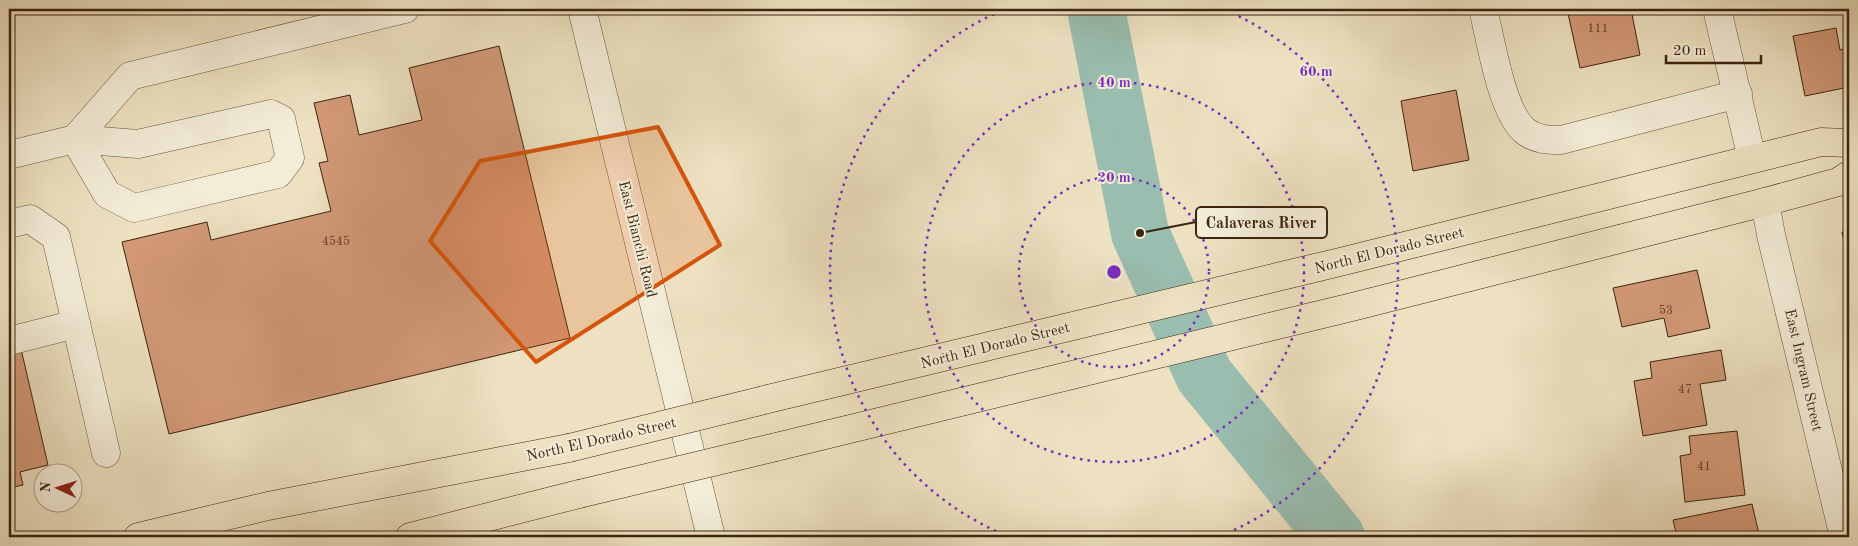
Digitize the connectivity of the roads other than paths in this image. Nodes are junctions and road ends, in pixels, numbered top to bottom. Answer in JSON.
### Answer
{"nodes":[{"id":1,"x":405,"y":9,"type":"edge"},
{"id":2,"x":582,"y":9,"type":"edge"},
{"id":3,"x":1483,"y":9,"type":"edge"},
{"id":4,"x":1717,"y":9,"type":"edge"},
{"id":5,"x":1738,"y":94,"type":"junction"},
{"id":6,"x":75,"y":139,"type":"junction"},
{"id":7,"x":1849,"y":143,"type":"edge"},
{"id":8,"x":9,"y":155,"type":"edge"},
{"id":9,"x":1752,"y":159,"type":"junction"},
{"id":10,"x":1849,"y":175,"type":"edge"},
{"id":11,"x":1766,"y":202,"type":"junction"},
{"id":12,"x":9,"y":224,"type":"edge"},
{"id":13,"x":76,"y":324,"type":"junction"},
{"id":14,"x":9,"y":342,"type":"edge"},
{"id":15,"x":106,"y":453,"type":"dead end"},
{"id":16,"x":138,"y":537,"type":"edge"},
{"id":17,"x":410,"y":537,"type":"edge"},
{"id":18,"x":711,"y":537,"type":"edge"},
{"id":19,"x":1844,"y":537,"type":"edge"}],
"edges":[{"from":1,"to":6,"type":"street"},
{"from":2,"to":18,"type":"street","name":"East Bianchi Road"},
{"from":3,"to":5,"type":"street"},
{"from":4,"to":5,"type":"street"},
{"from":5,"to":9,"type":"street"},
{"from":6,"to":6,"type":"street"},
{"from":6,"to":8,"type":"street"},
{"from":7,"to":9,"type":"main road","name":"North El Dorado Street"},
{"from":9,"to":16,"type":"main road","name":"North El Dorado Street","bridge":true},
{"from":10,"to":11,"type":"main road"},
{"from":11,"to":17,"type":"main road","bridge":true},
{"from":11,"to":19,"type":"street","name":"East Ingram Street"},
{"from":12,"to":13,"type":"street"},
{"from":13,"to":14,"type":"street"},
{"from":13,"to":15,"type":"street"}]}
